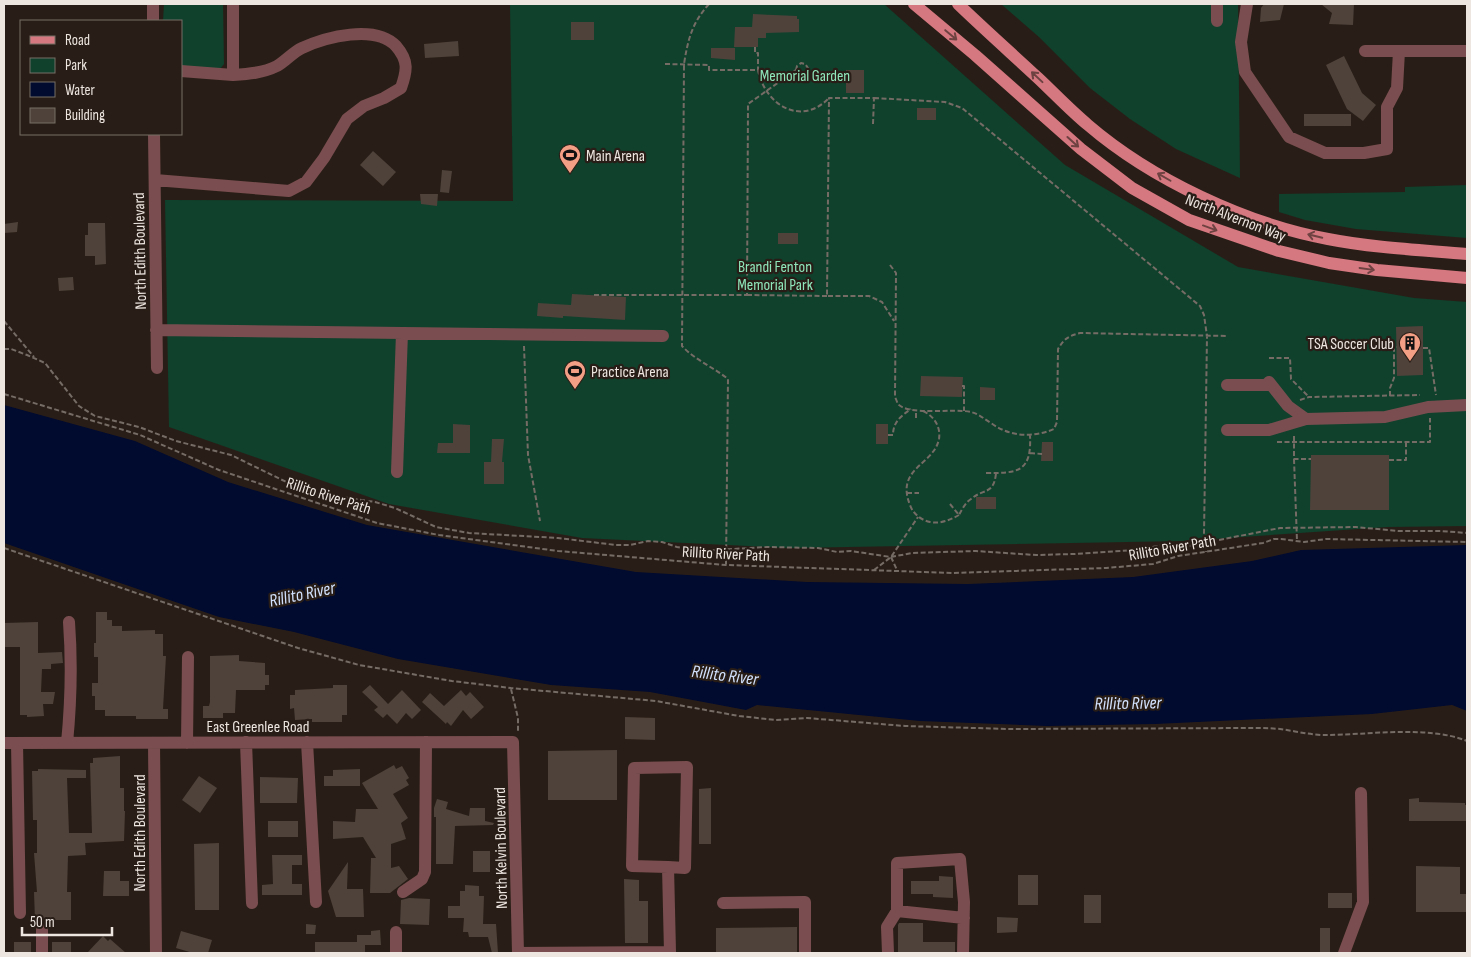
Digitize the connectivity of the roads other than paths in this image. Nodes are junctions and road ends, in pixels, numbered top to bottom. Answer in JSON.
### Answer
{"nodes":[{"id":1,"x":153,"y":4,"type":"edge"},
{"id":2,"x":233,"y":4,"type":"edge"},
{"id":3,"x":914,"y":4,"type":"edge"},
{"id":4,"x":958,"y":4,"type":"edge"},
{"id":5,"x":1216,"y":4,"type":"edge"},
{"id":6,"x":1247,"y":4,"type":"edge"},
{"id":7,"x":153,"y":20,"type":"edge"},
{"id":8,"x":1217,"y":21,"type":"dead end"},
{"id":9,"x":1467,"y":50,"type":"edge"},
{"id":10,"x":1365,"y":51,"type":"dead end"},
{"id":11,"x":1399,"y":51,"type":"junction"},
{"id":12,"x":182,"y":71,"type":"edge"},
{"id":13,"x":232,"y":75,"type":"junction"},
{"id":14,"x":154,"y":135,"type":"edge"},
{"id":15,"x":155,"y":180,"type":"junction"},
{"id":16,"x":1467,"y":254,"type":"edge"},
{"id":17,"x":1467,"y":278,"type":"edge"},
{"id":18,"x":156,"y":330,"type":"junction"},
{"id":19,"x":402,"y":333,"type":"junction"},
{"id":20,"x":663,"y":336,"type":"dead end"},
{"id":21,"x":157,"y":368,"type":"dead end"},
{"id":22,"x":1227,"y":385,"type":"dead end"},
{"id":23,"x":1467,"y":405,"type":"edge"},
{"id":24,"x":1306,"y":419,"type":"junction"},
{"id":25,"x":1227,"y":430,"type":"dead end"},
{"id":26,"x":397,"y":472,"type":"dead end"},
{"id":27,"x":69,"y":622,"type":"dead end"},
{"id":28,"x":188,"y":657,"type":"dead end"},
{"id":29,"x":246,"y":742,"type":"junction"},
{"id":30,"x":307,"y":742,"type":"junction"},
{"id":31,"x":426,"y":742,"type":"junction"},
{"id":32,"x":513,"y":742,"type":"joint"},
{"id":33,"x":4,"y":743,"type":"edge"},
{"id":34,"x":17,"y":743,"type":"junction"},
{"id":35,"x":67,"y":743,"type":"junction"},
{"id":36,"x":154,"y":743,"type":"junction"},
{"id":37,"x":187,"y":743,"type":"junction"},
{"id":38,"x":1361,"y":793,"type":"dead end"},
{"id":39,"x":668,"y":867,"type":"junction"},
{"id":40,"x":403,"y":892,"type":"dead end"},
{"id":41,"x":316,"y":902,"type":"dead end"},
{"id":42,"x":252,"y":903,"type":"dead end"},
{"id":43,"x":724,"y":903,"type":"dead end"},
{"id":44,"x":897,"y":911,"type":"junction"},
{"id":45,"x":20,"y":913,"type":"dead end"},
{"id":46,"x":964,"y":918,"type":"junction"},
{"id":47,"x":42,"y":930,"type":"dead end"},
{"id":48,"x":396,"y":932,"type":"dead end"},
{"id":49,"x":670,"y":952,"type":"edge"},
{"id":50,"x":42,"y":953,"type":"edge"},
{"id":51,"x":156,"y":953,"type":"edge"},
{"id":52,"x":396,"y":953,"type":"edge"},
{"id":53,"x":518,"y":953,"type":"edge"},
{"id":54,"x":578,"y":953,"type":"edge"},
{"id":55,"x":805,"y":953,"type":"edge"},
{"id":56,"x":888,"y":953,"type":"edge"},
{"id":57,"x":963,"y":953,"type":"edge"},
{"id":58,"x":1344,"y":953,"type":"edge"}],
"edges":[{"from":1,"to":7,"type":"street"},
{"from":2,"to":13,"type":"street"},
{"from":3,"to":17,"type":"main road","name":"North Alvernon Way","one_way":true},
{"from":16,"to":4,"type":"main road","name":"North Alvernon Way","one_way":true},
{"from":5,"to":8,"type":"street"},
{"from":6,"to":11,"type":"street"},
{"from":9,"to":11,"type":"street"},
{"from":10,"to":11,"type":"street"},
{"from":12,"to":13,"type":"street"},
{"from":13,"to":15,"type":"street"},
{"from":14,"to":15,"type":"street","name":"North Edith Boulevard"},
{"from":15,"to":18,"type":"street","name":"North Edith Boulevard"},
{"from":18,"to":19,"type":"street"},
{"from":18,"to":21,"type":"street","name":"North Edith Boulevard"},
{"from":19,"to":20,"type":"street"},
{"from":19,"to":26,"type":"street"},
{"from":22,"to":24,"type":"street"},
{"from":23,"to":24,"type":"street"},
{"from":24,"to":25,"type":"street"},
{"from":27,"to":35,"type":"street"},
{"from":28,"to":37,"type":"street"},
{"from":29,"to":30,"type":"street","name":"East Greenlee Road"},
{"from":29,"to":37,"type":"street","name":"East Greenlee Road"},
{"from":29,"to":42,"type":"street"},
{"from":30,"to":31,"type":"street","name":"East Greenlee Road"},
{"from":30,"to":41,"type":"street"},
{"from":31,"to":32,"type":"street","name":"East Greenlee Road"},
{"from":31,"to":40,"type":"street"},
{"from":32,"to":53,"type":"street","name":"North Kelvin Boulevard"},
{"from":33,"to":34,"type":"street","name":"East Greenlee Road"},
{"from":34,"to":35,"type":"street","name":"East Greenlee Road"},
{"from":34,"to":45,"type":"street"},
{"from":35,"to":36,"type":"street","name":"East Greenlee Road"},
{"from":36,"to":37,"type":"street","name":"East Greenlee Road"},
{"from":36,"to":51,"type":"street","name":"North Edith Boulevard"},
{"from":38,"to":58,"type":"street"},
{"from":39,"to":39,"type":"street"},
{"from":39,"to":49,"type":"street"},
{"from":43,"to":55,"type":"street"},
{"from":44,"to":46,"type":"street"},
{"from":44,"to":46,"type":"street"},
{"from":44,"to":56,"type":"street"},
{"from":46,"to":57,"type":"street"},
{"from":47,"to":50,"type":"street"},
{"from":48,"to":52,"type":"street"},
{"from":49,"to":54,"type":"street"},
{"from":53,"to":54,"type":"street"}]}
